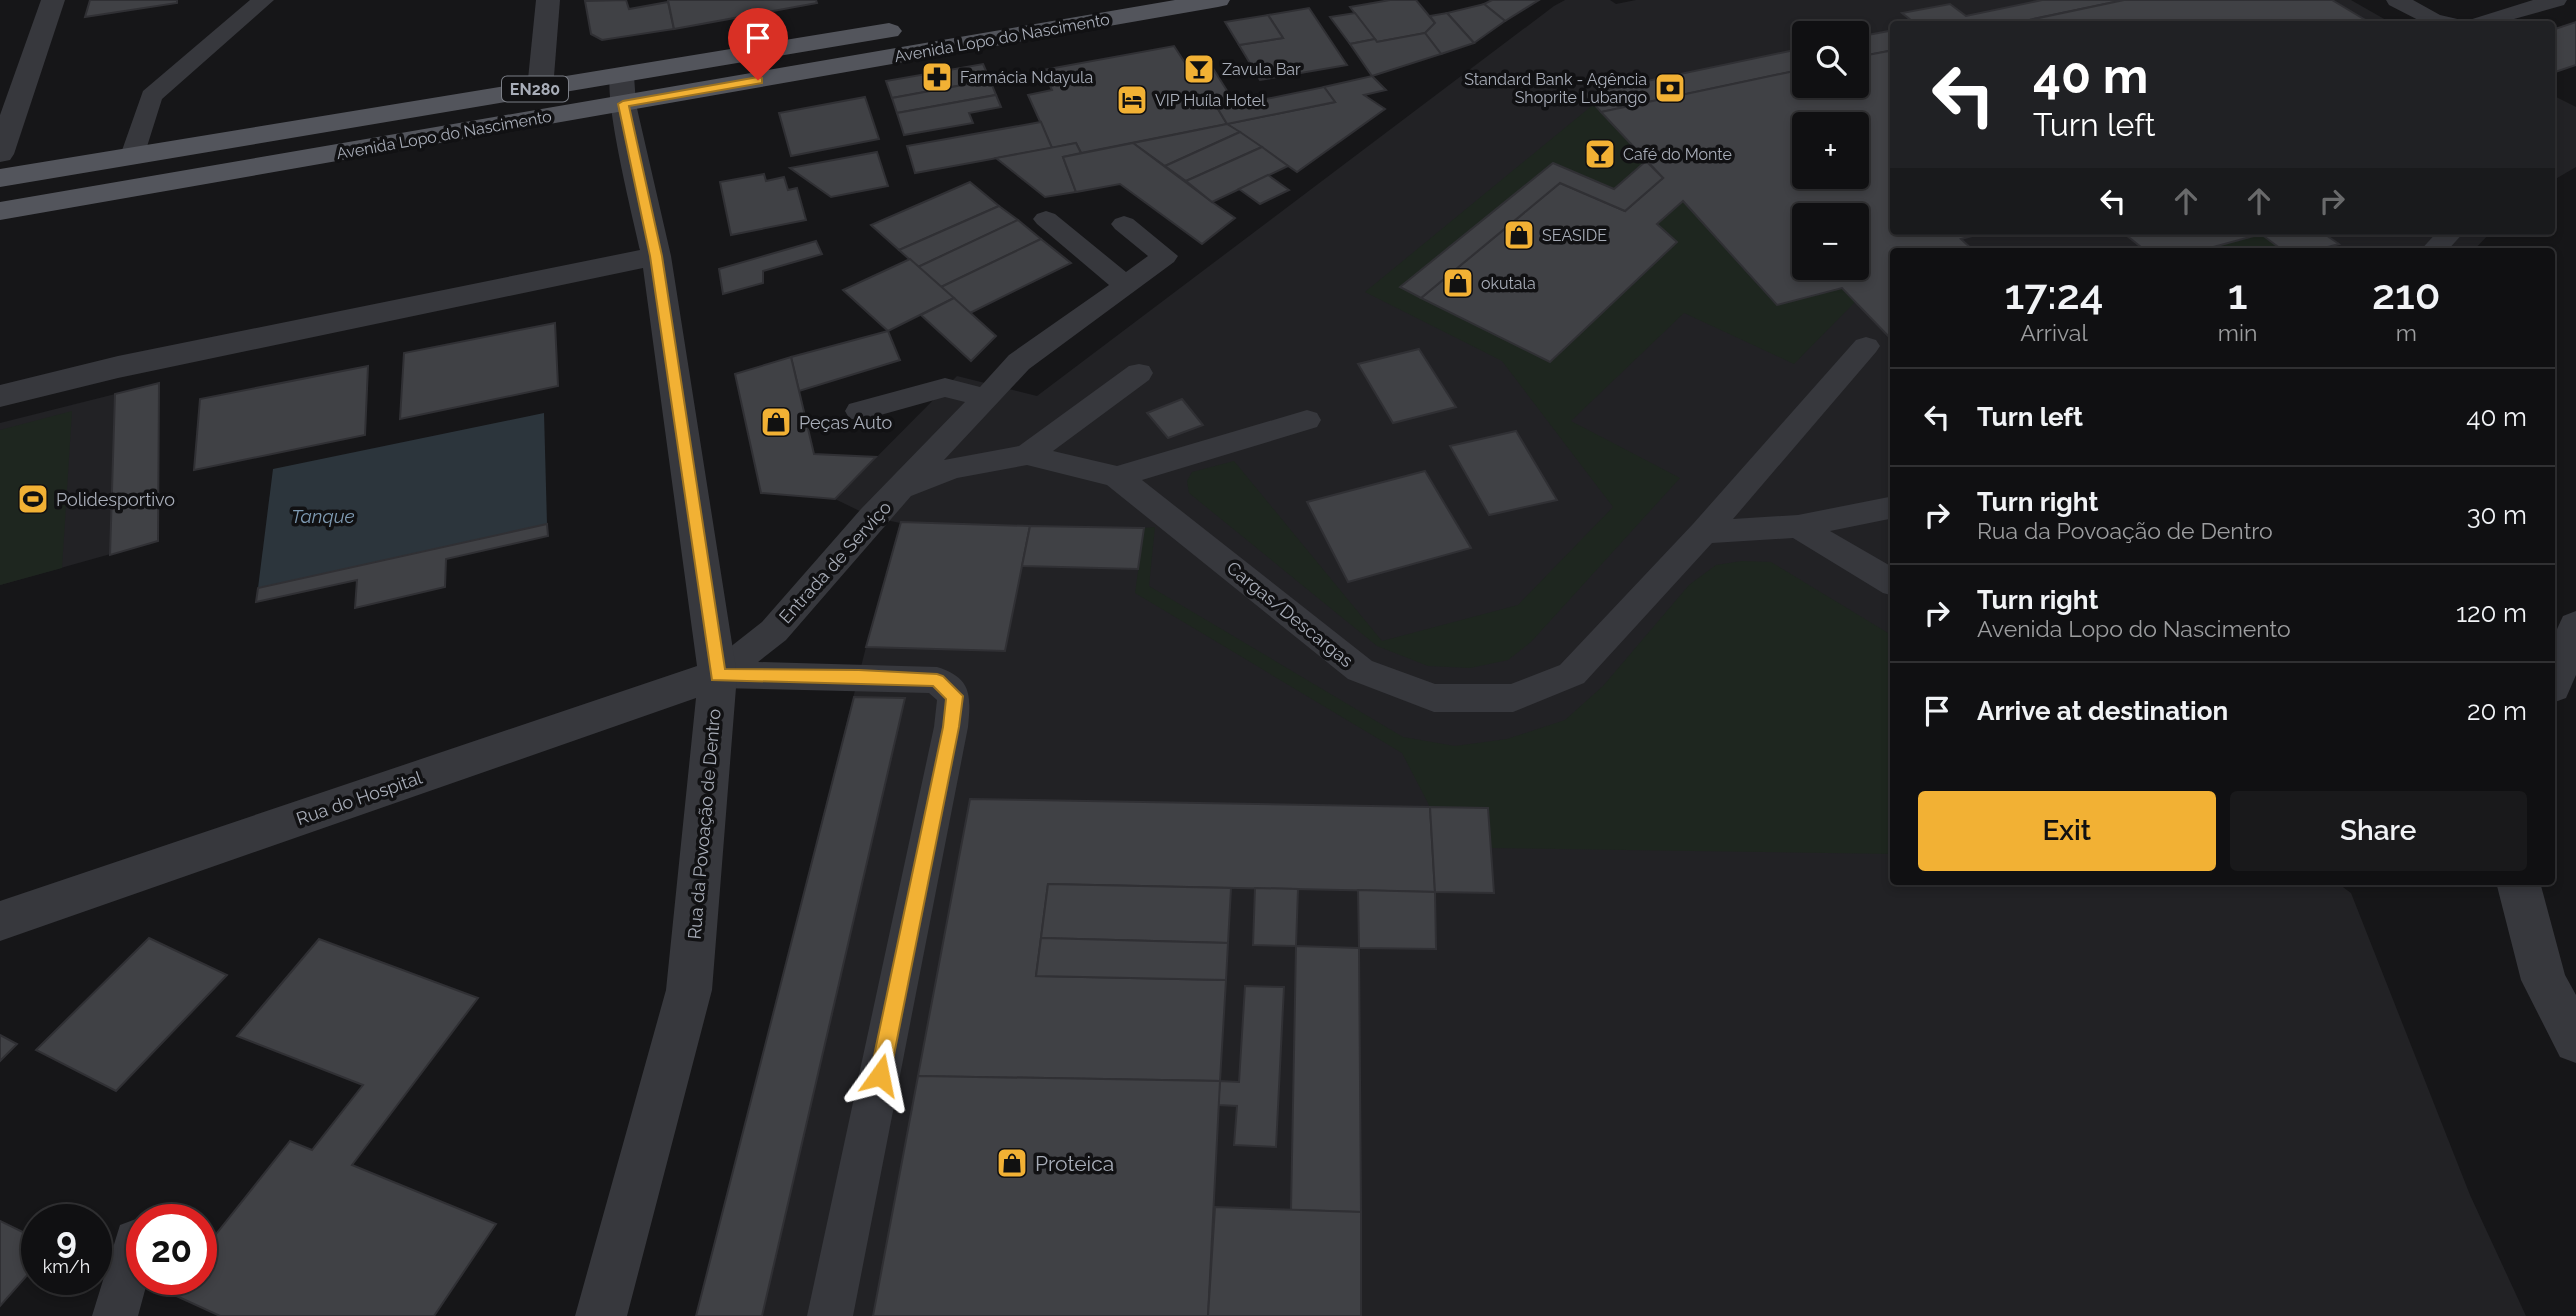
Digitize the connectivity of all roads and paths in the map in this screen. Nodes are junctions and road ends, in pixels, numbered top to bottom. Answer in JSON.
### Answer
{"nodes":[{"id":1,"x":53,"y":0,"type":"edge"},
{"id":2,"x":263,"y":0,"type":"edge"},
{"id":3,"x":548,"y":0,"type":"edge"},
{"id":4,"x":1218,"y":0,"type":"edge"},
{"id":5,"x":2397,"y":0,"type":"edge"},
{"id":6,"x":2556,"y":0,"type":"edge"},
{"id":7,"x":2440,"y":21,"type":"edge"},
{"id":8,"x":2485,"y":21,"type":"edge"},
{"id":9,"x":907,"y":27,"type":"dead end"},
{"id":10,"x":540,"y":89,"type":"junction"},
{"id":11,"x":622,"y":90,"type":"junction"},
{"id":12,"x":0,"y":154,"type":"edge"},
{"id":13,"x":132,"y":156,"type":"junction"},
{"id":14,"x":0,"y":178,"type":"edge"},
{"id":15,"x":0,"y":211,"type":"edge"},
{"id":16,"x":1046,"y":219,"type":"dead end"},
{"id":17,"x":1124,"y":224,"type":"dead end"},
{"id":18,"x":2448,"y":235,"type":"edge"},
{"id":19,"x":2436,"y":248,"type":"edge"},
{"id":20,"x":656,"y":256,"type":"junction"},
{"id":21,"x":1126,"y":285,"type":"junction"},
{"id":22,"x":1866,"y":346,"type":"dead end"},
{"id":23,"x":1139,"y":373,"type":"dead end"},
{"id":24,"x":0,"y":396,"type":"edge"},
{"id":25,"x":986,"y":398,"type":"junction"},
{"id":26,"x":859,"y":411,"type":"dead end"},
{"id":27,"x":1307,"y":420,"type":"dead end"},
{"id":28,"x":1027,"y":455,"type":"junction"},
{"id":29,"x":1117,"y":477,"type":"junction"},
{"id":30,"x":903,"y":487,"type":"junction"},
{"id":31,"x":1890,"y":508,"type":"edge"},
{"id":32,"x":1798,"y":526,"type":"junction"},
{"id":33,"x":1704,"y":532,"type":"junction"},
{"id":34,"x":1192,"y":534,"type":"joint"},
{"id":35,"x":1890,"y":582,"type":"edge"},
{"id":36,"x":2576,"y":626,"type":"edge"},
{"id":37,"x":718,"y":675,"type":"junction"},
{"id":38,"x":2555,"y":679,"type":"edge"},
{"id":39,"x":2519,"y":885,"type":"edge"},
{"id":40,"x":0,"y":921,"type":"edge"},
{"id":41,"x":2560,"y":993,"type":"edge"},
{"id":42,"x":2576,"y":1041,"type":"edge"},
{"id":43,"x":126,"y":1278,"type":"edge"},
{"id":44,"x":116,"y":1316,"type":"edge"},
{"id":45,"x":601,"y":1316,"type":"edge"},
{"id":46,"x":830,"y":1316,"type":"edge"}],
"edges":[{"from":1,"to":12,"type":"street"},
{"from":2,"to":13,"type":"lane"},
{"from":3,"to":10,"type":"street"},
{"from":4,"to":11,"type":"main road","name":"Avenida Lopo do Nascimento","number":"EN280"},
{"from":5,"to":7,"type":"lane"},
{"from":6,"to":8,"type":"lane"},
{"from":9,"to":11,"type":"main road","name":"Avenida Lopo do Nascimento","number":"EN280"},
{"from":10,"to":11,"type":"main road","name":"Avenida Lopo do Nascimento","number":"EN280"},
{"from":10,"to":13,"type":"main road","name":"Avenida Lopo do Nascimento","number":"EN280"},
{"from":11,"to":15,"type":"main road","name":"Avenida Lopo do Nascimento","number":"EN280"},
{"from":11,"to":20,"type":"street","name":"Rua da Povoação de Dentro"},
{"from":13,"to":14,"type":"main road","name":"Avenida Lopo do Nascimento","number":"EN280"},
{"from":16,"to":21,"type":"lane"},
{"from":17,"to":21,"type":"lane"},
{"from":18,"to":19,"type":"lane"},
{"from":20,"to":24,"type":"street"},
{"from":20,"to":37,"type":"street","name":"Rua da Povoação de Dentro"},
{"from":21,"to":25,"type":"lane"},
{"from":22,"to":33,"type":"lane","name":"Cargas/Descargas"},
{"from":23,"to":28,"type":"lane"},
{"from":25,"to":26,"type":"lane"},
{"from":25,"to":30,"type":"lane"},
{"from":27,"to":29,"type":"lane"},
{"from":28,"to":29,"type":"lane","name":"Entrada de Serviço"},
{"from":28,"to":30,"type":"lane","name":"Entrada de Serviço"},
{"from":29,"to":34,"type":"lane","name":"Entrada de Serviço"},
{"from":30,"to":37,"type":"lane","name":"Entrada de Serviço"},
{"from":31,"to":32,"type":"lane"},
{"from":32,"to":33,"type":"lane"},
{"from":32,"to":35,"type":"lane"},
{"from":33,"to":34,"type":"lane","name":"Cargas/Descargas"},
{"from":36,"to":38,"type":"street"},
{"from":37,"to":40,"type":"street","name":"Rua do Hospital"},
{"from":37,"to":45,"type":"street","name":"Rua da Povoação de Dentro"},
{"from":37,"to":46,"type":"lane"},
{"from":39,"to":41,"type":"street"},
{"from":41,"to":42,"type":"street"},
{"from":43,"to":44,"type":"lane"}]}
